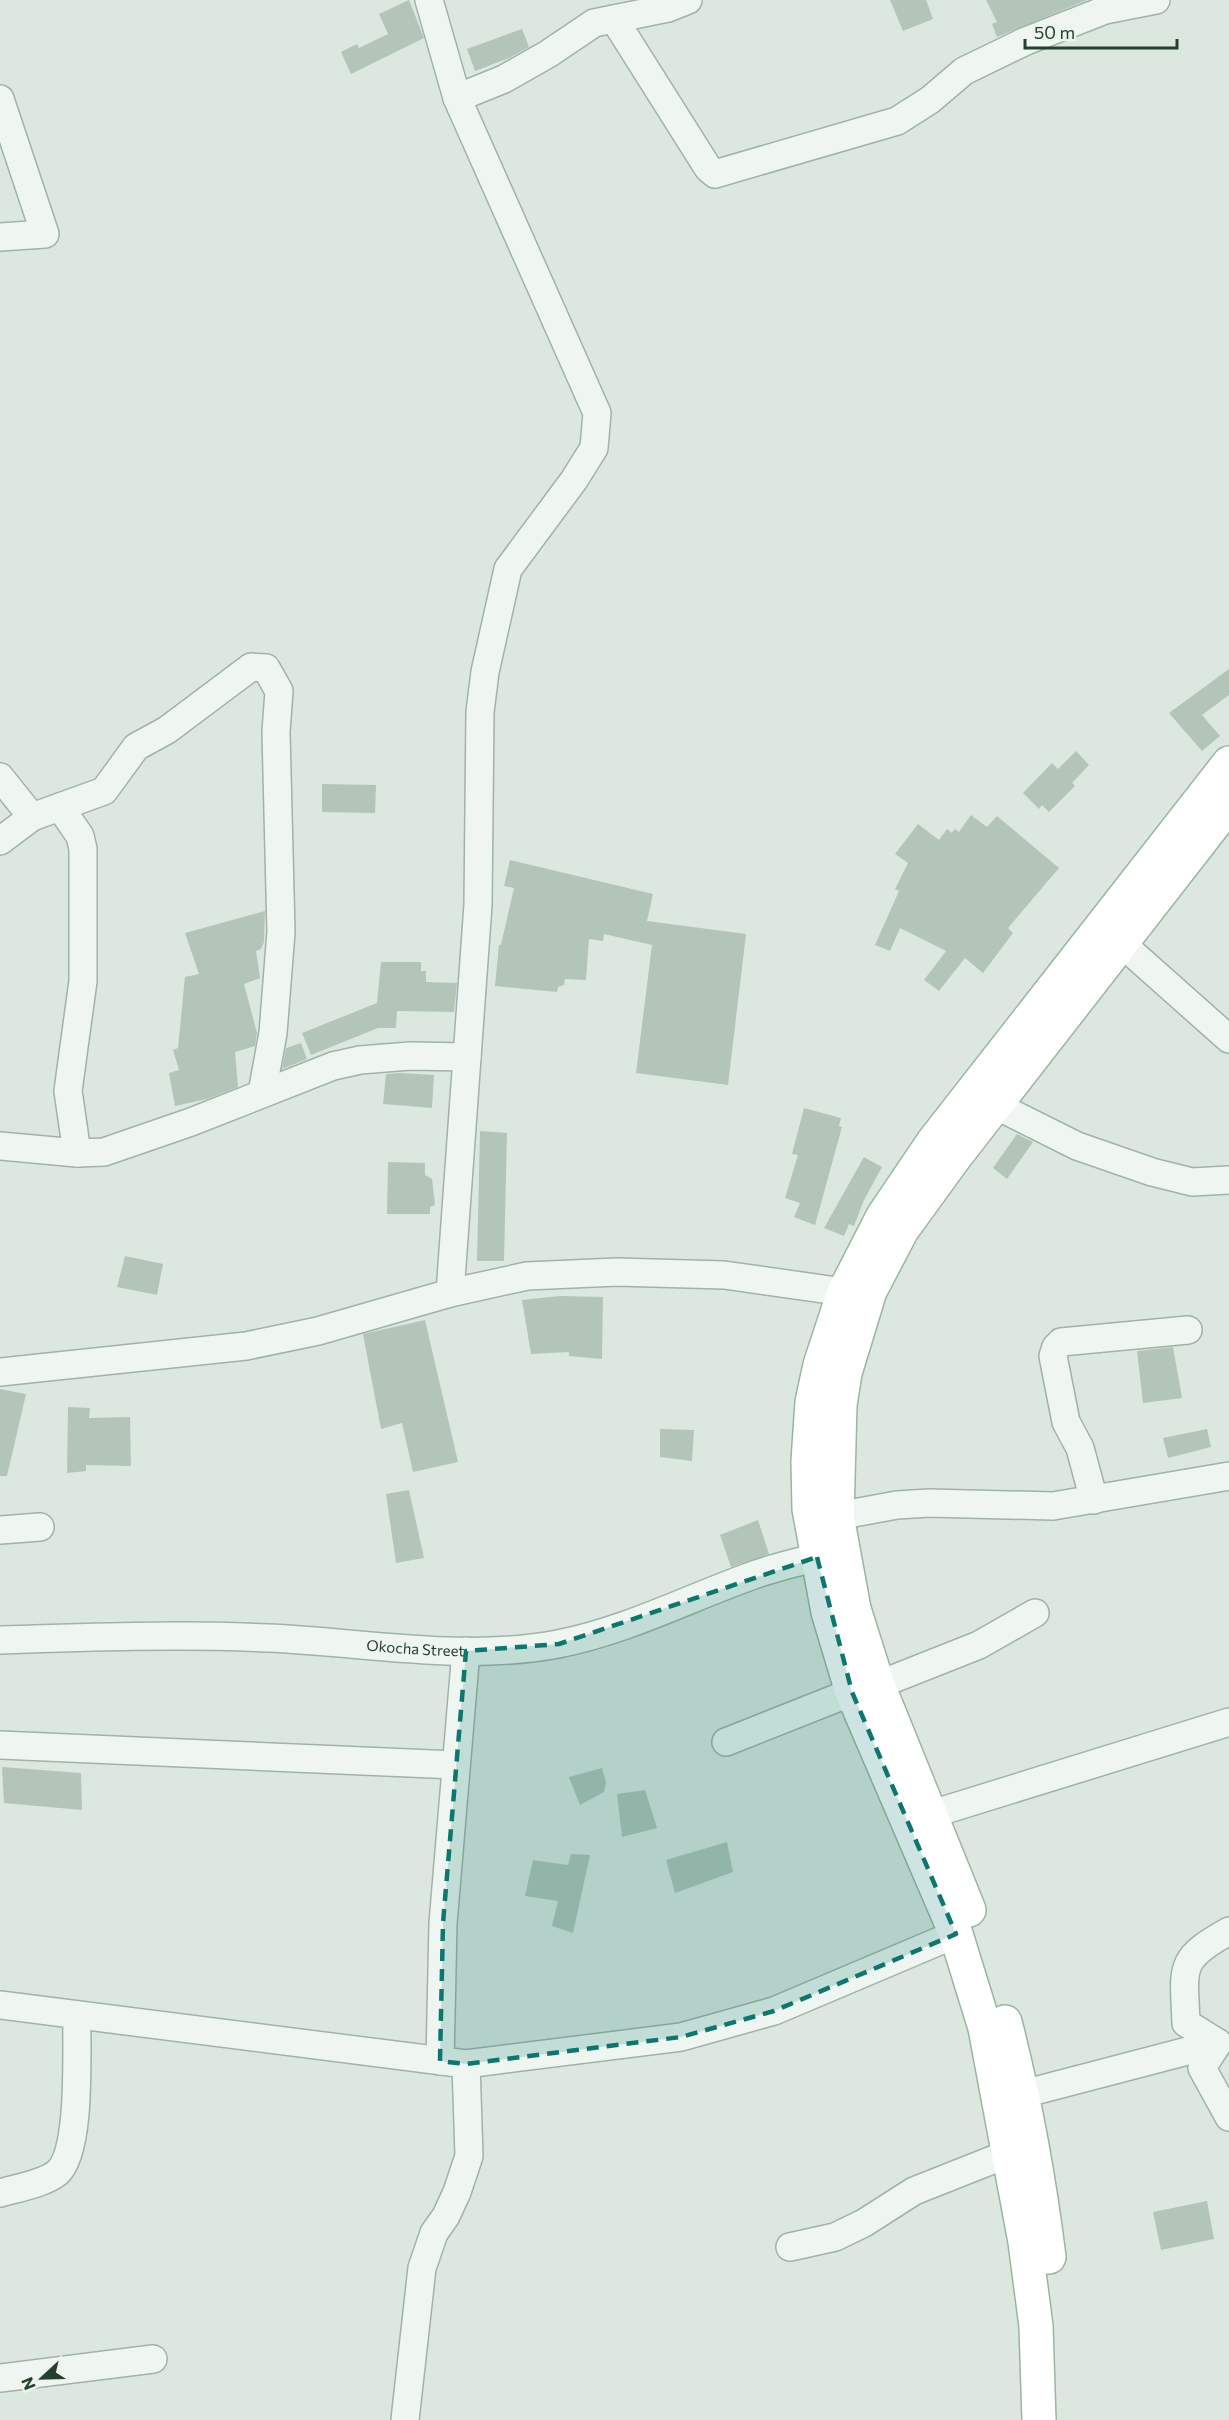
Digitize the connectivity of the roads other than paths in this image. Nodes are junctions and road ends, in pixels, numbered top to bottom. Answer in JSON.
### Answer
{"nodes":[{"id":1,"x":429,"y":0,"type":"edge"},
{"id":2,"x":688,"y":0,"type":"edge"},
{"id":3,"x":1156,"y":0,"type":"edge"},
{"id":4,"x":614,"y":19,"type":"junction"},
{"id":5,"x":457,"y":98,"type":"junction"},
{"id":6,"x":0,"y":99,"type":"edge"},
{"id":7,"x":0,"y":237,"type":"edge"},
{"id":8,"x":1229,"y":763,"type":"edge"},
{"id":9,"x":0,"y":777,"type":"edge"},
{"id":10,"x":1229,"y":805,"type":"edge"},
{"id":11,"x":60,"y":807,"type":"junction"},
{"id":12,"x":33,"y":817,"type":"junction"},
{"id":13,"x":0,"y":841,"type":"edge"},
{"id":14,"x":1121,"y":943,"type":"junction"},
{"id":15,"x":1229,"y":1039,"type":"edge"},
{"id":16,"x":467,"y":1058,"type":"junction"},
{"id":17,"x":262,"y":1093,"type":"junction"},
{"id":18,"x":995,"y":1105,"type":"junction"},
{"id":19,"x":0,"y":1146,"type":"edge"},
{"id":20,"x":76,"y":1153,"type":"junction"},
{"id":21,"x":1229,"y":1180,"type":"edge"},
{"id":22,"x":844,"y":1292,"type":"junction"},
{"id":23,"x":450,"y":1293,"type":"junction"},
{"id":24,"x":1188,"y":1329,"type":"dead end"},
{"id":25,"x":0,"y":1372,"type":"edge"},
{"id":26,"x":1229,"y":1476,"type":"edge"},
{"id":27,"x":1094,"y":1500,"type":"junction"},
{"id":28,"x":837,"y":1516,"type":"junction"},
{"id":29,"x":40,"y":1527,"type":"dead end"},
{"id":30,"x":0,"y":1530,"type":"edge"},
{"id":31,"x":817,"y":1557,"type":"junction"},
{"id":32,"x":1035,"y":1612,"type":"dead end"},
{"id":33,"x":0,"y":1640,"type":"edge"},
{"id":34,"x":466,"y":1651,"type":"junction"},
{"id":35,"x":865,"y":1688,"type":"junction"},
{"id":36,"x":1229,"y":1722,"type":"edge"},
{"id":37,"x":726,"y":1742,"type":"dead end"},
{"id":38,"x":0,"y":1745,"type":"edge"},
{"id":39,"x":455,"y":1765,"type":"junction"},
{"id":40,"x":932,"y":1814,"type":"junction"},
{"id":41,"x":1229,"y":1931,"type":"edge"},
{"id":42,"x":956,"y":1934,"type":"junction"},
{"id":43,"x":0,"y":2005,"type":"edge"},
{"id":44,"x":77,"y":2015,"type":"junction"},
{"id":45,"x":1224,"y":2048,"type":"edge"},
{"id":46,"x":440,"y":2061,"type":"junction"},
{"id":47,"x":466,"y":2064,"type":"junction"},
{"id":48,"x":1023,"y":2094,"type":"junction"},
{"id":49,"x":1229,"y":2117,"type":"edge"},
{"id":50,"x":1010,"y":2152,"type":"junction"},
{"id":51,"x":0,"y":2193,"type":"edge"},
{"id":52,"x":790,"y":2247,"type":"dead end"},
{"id":53,"x":153,"y":2359,"type":"dead end"},
{"id":54,"x":0,"y":2378,"type":"edge"},
{"id":55,"x":405,"y":2420,"type":"edge"},
{"id":56,"x":1039,"y":2420,"type":"edge"},
{"id":57,"x":1062,"y":2420,"type":"edge"}],
"edges":[{"from":1,"to":5,"type":"street"},
{"from":2,"to":4,"type":"street"},
{"from":3,"to":4,"type":"street"},
{"from":4,"to":5,"type":"street"},
{"from":5,"to":16,"type":"street"},
{"from":6,"to":7,"type":"street"},
{"from":8,"to":22,"type":"main road"},
{"from":9,"to":12,"type":"street"},
{"from":10,"to":14,"type":"main road"},
{"from":11,"to":12,"type":"street"},
{"from":11,"to":17,"type":"street"},
{"from":11,"to":20,"type":"street"},
{"from":12,"to":13,"type":"street"},
{"from":14,"to":15,"type":"street"},
{"from":14,"to":18,"type":"main road"},
{"from":16,"to":17,"type":"street"},
{"from":16,"to":23,"type":"street"},
{"from":17,"to":20,"type":"street"},
{"from":18,"to":21,"type":"street"},
{"from":18,"to":28,"type":"main road"},
{"from":19,"to":20,"type":"street"},
{"from":22,"to":23,"type":"street"},
{"from":22,"to":31,"type":"main road"},
{"from":23,"to":25,"type":"street"},
{"from":24,"to":27,"type":"street"},
{"from":26,"to":27,"type":"street"},
{"from":27,"to":28,"type":"street"},
{"from":28,"to":35,"type":"main road"},
{"from":29,"to":30,"type":"street"},
{"from":31,"to":34,"type":"street","name":"Okocha Street"},
{"from":31,"to":35,"type":"main road"},
{"from":32,"to":35,"type":"street"},
{"from":33,"to":34,"type":"street","name":"Okocha Street"},
{"from":34,"to":39,"type":"street"},
{"from":35,"to":37,"type":"street"},
{"from":35,"to":40,"type":"main road"},
{"from":35,"to":42,"type":"main road"},
{"from":36,"to":40,"type":"street"},
{"from":38,"to":39,"type":"street"},
{"from":39,"to":46,"type":"street"},
{"from":40,"to":48,"type":"main road"},
{"from":41,"to":45,"type":"street"},
{"from":42,"to":47,"type":"street"},
{"from":42,"to":50,"type":"main road"},
{"from":43,"to":44,"type":"street"},
{"from":44,"to":46,"type":"street"},
{"from":44,"to":51,"type":"street"},
{"from":45,"to":48,"type":"street"},
{"from":45,"to":49,"type":"street"},
{"from":46,"to":47,"type":"street"},
{"from":47,"to":55,"type":"street"},
{"from":48,"to":57,"type":"main road"},
{"from":50,"to":52,"type":"street"},
{"from":50,"to":56,"type":"main road"},
{"from":53,"to":54,"type":"street"}]}
